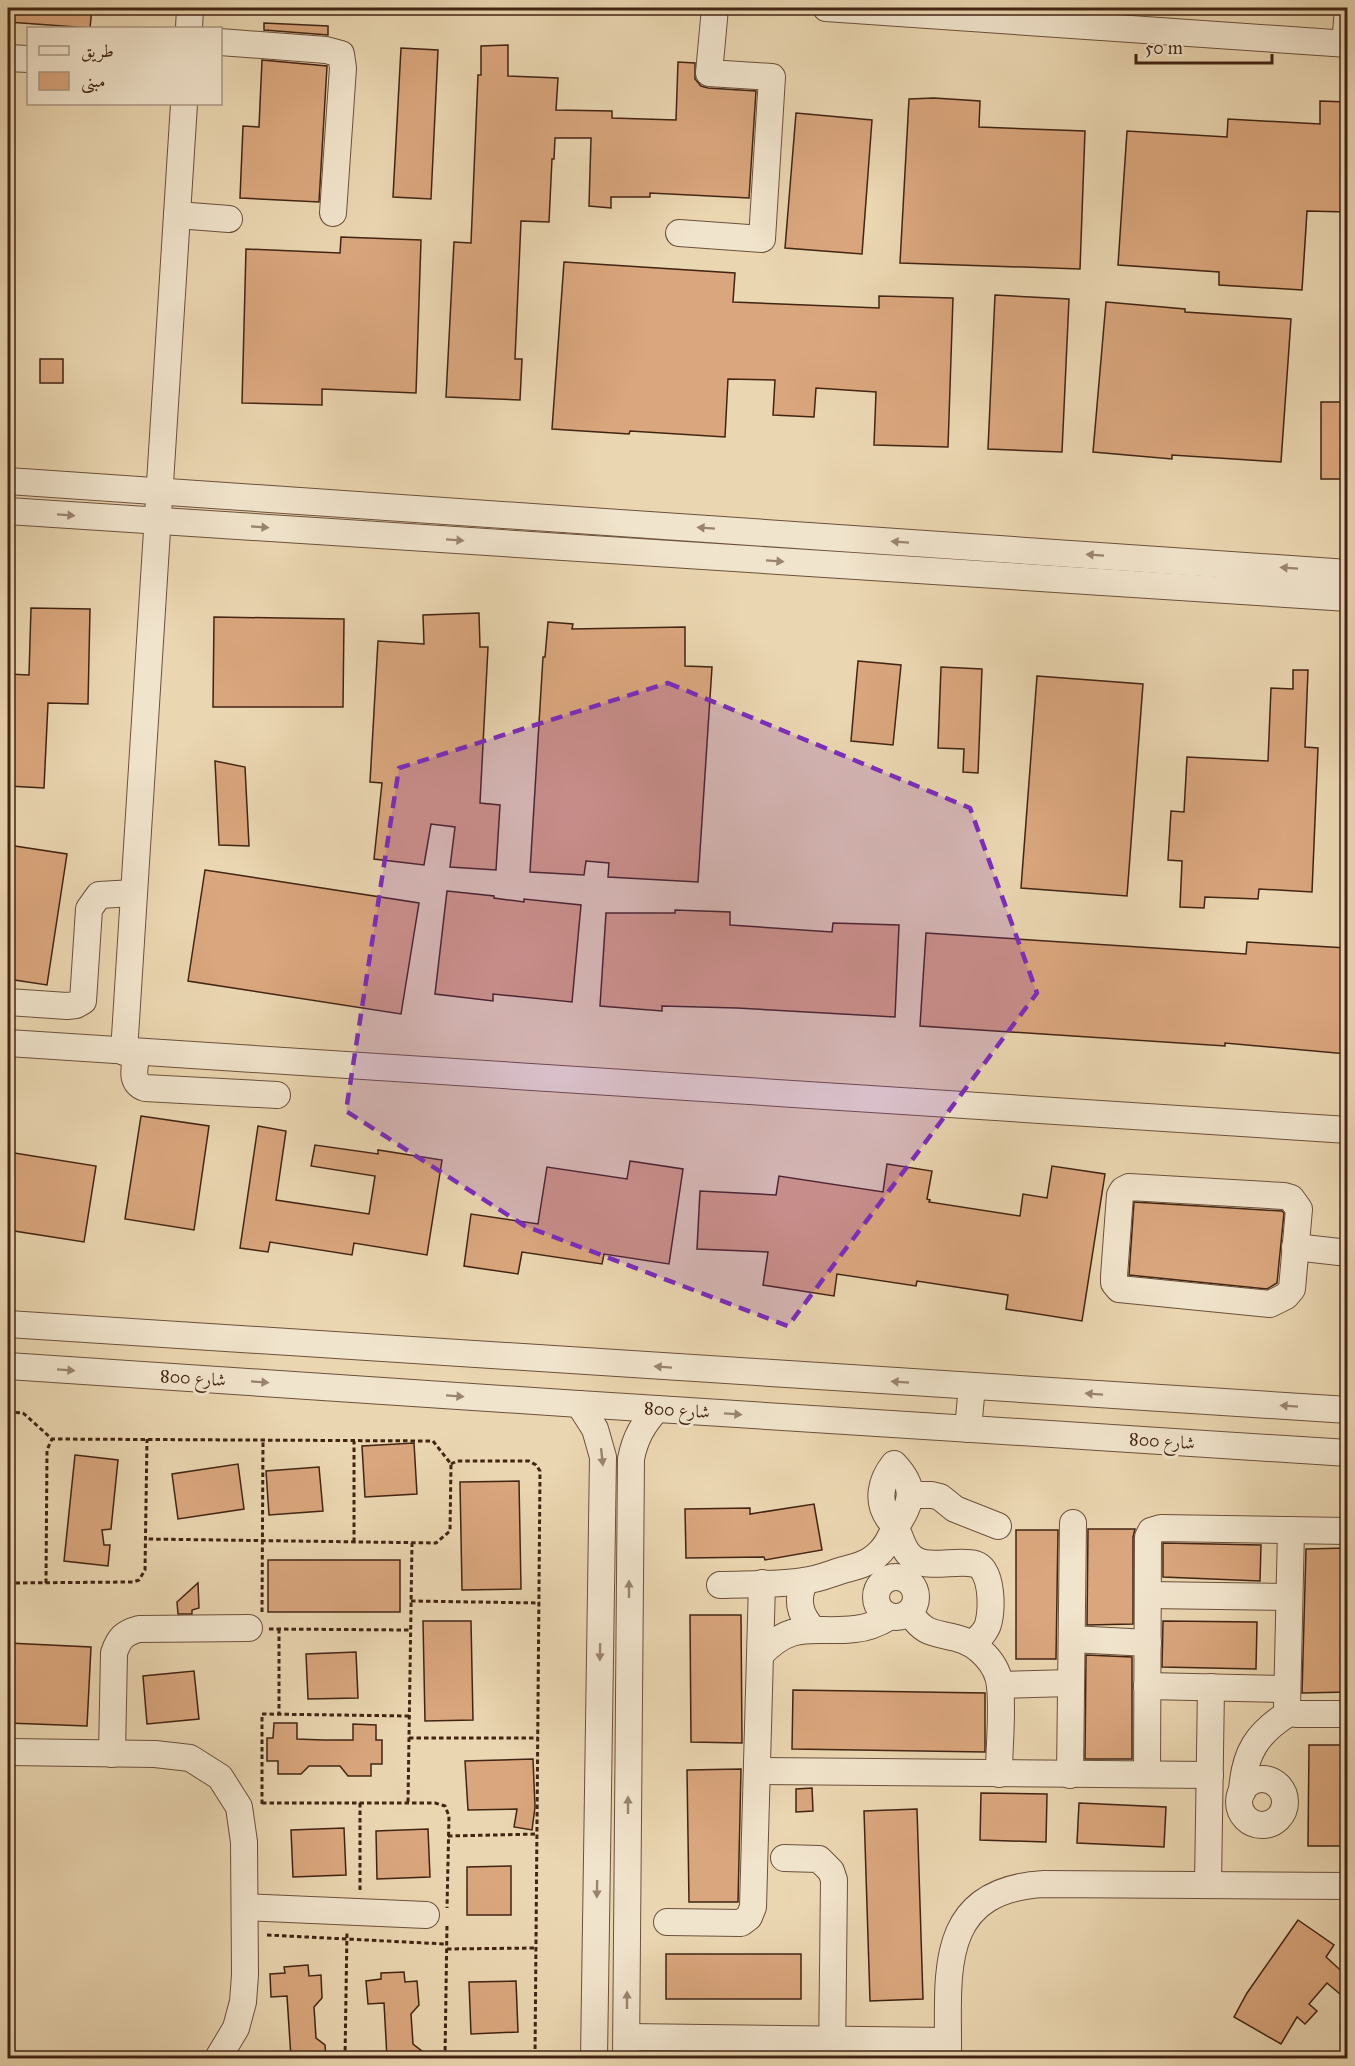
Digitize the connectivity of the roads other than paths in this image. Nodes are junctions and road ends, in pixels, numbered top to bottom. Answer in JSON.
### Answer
{"nodes":[{"id":1,"x":190,"y":8,"type":"edge"},
{"id":2,"x":715,"y":8,"type":"edge"},
{"id":3,"x":826,"y":8,"type":"edge"},
{"id":4,"x":1347,"y":9,"type":"edge"},
{"id":5,"x":189,"y":27,"type":"edge"},
{"id":6,"x":222,"y":42,"type":"edge"},
{"id":7,"x":1346,"y":44,"type":"edge"},
{"id":8,"x":8,"y":58,"type":"edge"},
{"id":9,"x":27,"y":59,"type":"edge"},
{"id":10,"x":184,"y":105,"type":"edge"},
{"id":11,"x":333,"y":213,"type":"dead end"},
{"id":12,"x":177,"y":215,"type":"junction"},
{"id":13,"x":229,"y":219,"type":"dead end"},
{"id":14,"x":679,"y":233,"type":"dead end"},
{"id":15,"x":8,"y":481,"type":"edge"},
{"id":16,"x":160,"y":491,"type":"junction"},
{"id":17,"x":8,"y":511,"type":"edge"},
{"id":18,"x":158,"y":520,"type":"junction"},
{"id":19,"x":1347,"y":573,"type":"edge"},
{"id":20,"x":1347,"y":598,"type":"edge"},
{"id":21,"x":135,"y":893,"type":"junction"},
{"id":22,"x":8,"y":1002,"type":"edge"},
{"id":23,"x":8,"y":1043,"type":"edge"},
{"id":24,"x":131,"y":1052,"type":"junction"},
{"id":25,"x":227,"y":1058,"type":"junction"},
{"id":26,"x":225,"y":1092,"type":"junction"},
{"id":27,"x":277,"y":1095,"type":"dead end"},
{"id":28,"x":1347,"y":1131,"type":"edge"},
{"id":29,"x":1296,"y":1247,"type":"junction"},
{"id":30,"x":1347,"y":1253,"type":"edge"},
{"id":31,"x":8,"y":1324,"type":"edge"},
{"id":32,"x":331,"y":1346,"type":"junction"},
{"id":33,"x":8,"y":1366,"type":"edge"},
{"id":34,"x":972,"y":1386,"type":"junction"},
{"id":35,"x":330,"y":1387,"type":"junction"},
{"id":36,"x":579,"y":1404,"type":"junction"},
{"id":37,"x":657,"y":1409,"type":"junction"},
{"id":38,"x":1347,"y":1410,"type":"edge"},
{"id":39,"x":968,"y":1430,"type":"junction"},
{"id":40,"x":1347,"y":1453,"type":"edge"},
{"id":41,"x":910,"y":1495,"type":"junction"},
{"id":42,"x":1073,"y":1523,"type":"dead end"},
{"id":43,"x":896,"y":1526,"type":"junction"},
{"id":44,"x":998,"y":1526,"type":"dead end"},
{"id":45,"x":1291,"y":1530,"type":"junction"},
{"id":46,"x":1347,"y":1531,"type":"edge"},
{"id":47,"x":805,"y":1581,"type":"junction"},
{"id":48,"x":762,"y":1583,"type":"junction"},
{"id":49,"x":720,"y":1585,"type":"dead end"},
{"id":50,"x":1148,"y":1595,"type":"junction"},
{"id":51,"x":1289,"y":1597,"type":"junction"},
{"id":52,"x":900,"y":1615,"type":"junction"},
{"id":53,"x":255,"y":1628,"type":"road end"},
{"id":54,"x":813,"y":1629,"type":"junction"},
{"id":55,"x":1072,"y":1640,"type":"junction"},
{"id":56,"x":1148,"y":1643,"type":"junction"},
{"id":57,"x":972,"y":1644,"type":"junction"},
{"id":58,"x":760,"y":1655,"type":"junction"},
{"id":59,"x":1071,"y":1683,"type":"junction"},
{"id":60,"x":1000,"y":1685,"type":"junction"},
{"id":61,"x":1148,"y":1686,"type":"junction"},
{"id":62,"x":1211,"y":1687,"type":"junction"},
{"id":63,"x":1288,"y":1701,"type":"junction"},
{"id":64,"x":1347,"y":1714,"type":"edge"},
{"id":65,"x":8,"y":1752,"type":"edge"},
{"id":66,"x":112,"y":1754,"type":"junction"},
{"id":67,"x":757,"y":1771,"type":"junction"},
{"id":68,"x":999,"y":1774,"type":"junction"},
{"id":69,"x":1147,"y":1774,"type":"junction"},
{"id":70,"x":1070,"y":1775,"type":"junction"},
{"id":71,"x":1210,"y":1787,"type":"junction"},
{"id":72,"x":597,"y":1842,"type":"junction"},
{"id":73,"x":628,"y":1843,"type":"junction"},
{"id":74,"x":784,"y":1858,"type":"dead end"},
{"id":75,"x":1208,"y":1885,"type":"junction"},
{"id":76,"x":1347,"y":1886,"type":"edge"},
{"id":77,"x":245,"y":1907,"type":"junction"},
{"id":78,"x":440,"y":1914,"type":"road end"},
{"id":79,"x":667,"y":1922,"type":"dead end"},
{"id":80,"x":627,"y":2048,"type":"edge"},
{"id":81,"x":772,"y":2049,"type":"edge"},
{"id":82,"x":832,"y":2049,"type":"edge"},
{"id":83,"x":948,"y":2050,"type":"edge"},
{"id":84,"x":218,"y":2058,"type":"edge"},
{"id":85,"x":594,"y":2058,"type":"edge"}],
"edges":[{"from":1,"to":5,"type":"street"},
{"from":2,"to":14,"type":"street"},
{"from":3,"to":7,"type":"street"},
{"from":4,"to":7,"type":"street"},
{"from":6,"to":11,"type":"street"},
{"from":8,"to":9,"type":"street"},
{"from":10,"to":12,"type":"street"},
{"from":12,"to":13,"type":"street"},
{"from":12,"to":16,"type":"street"},
{"from":15,"to":16,"type":"street"},
{"from":16,"to":18,"type":"street"},
{"from":19,"to":16,"type":"street","one_way":true},
{"from":17,"to":18,"type":"street","one_way":true},
{"from":18,"to":20,"type":"street","one_way":true},
{"from":18,"to":21,"type":"street"},
{"from":21,"to":22,"type":"street"},
{"from":21,"to":24,"type":"street"},
{"from":23,"to":24,"type":"street"},
{"from":24,"to":25,"type":"street"},
{"from":24,"to":26,"type":"street"},
{"from":25,"to":26,"type":"street"},
{"from":25,"to":28,"type":"street"},
{"from":26,"to":27,"type":"street"},
{"from":29,"to":29,"type":"street"},
{"from":29,"to":30,"type":"street"},
{"from":31,"to":32,"type":"street"},
{"from":34,"to":32,"type":"street","one_way":true},
{"from":32,"to":35,"type":"street"},
{"from":33,"to":35,"type":"street","name":"شارع 800","one_way":true},
{"from":38,"to":34,"type":"street","one_way":true},
{"from":34,"to":39,"type":"street"},
{"from":35,"to":36,"type":"street","name":"شارع 800","one_way":true},
{"from":36,"to":37,"type":"street","name":"شارع 800"},
{"from":36,"to":72,"type":"street","one_way":true},
{"from":37,"to":39,"type":"street","name":"شارع 800","one_way":true},
{"from":73,"to":37,"type":"street","one_way":true},
{"from":39,"to":40,"type":"street","name":"شارع 800"},
{"from":41,"to":43,"type":"street"},
{"from":41,"to":43,"type":"street"},
{"from":41,"to":44,"type":"street"},
{"from":42,"to":55,"type":"street"},
{"from":43,"to":47,"type":"street"},
{"from":43,"to":52,"type":"street"},
{"from":43,"to":57,"type":"street"},
{"from":45,"to":46,"type":"street"},
{"from":45,"to":50,"type":"street"},
{"from":45,"to":51,"type":"street"},
{"from":47,"to":48,"type":"street"},
{"from":47,"to":54,"type":"street"},
{"from":48,"to":49,"type":"street"},
{"from":48,"to":58,"type":"street"},
{"from":50,"to":51,"type":"street"},
{"from":50,"to":56,"type":"street"},
{"from":51,"to":63,"type":"street"},
{"from":52,"to":54,"type":"street"},
{"from":52,"to":57,"type":"street"},
{"from":53,"to":66,"type":"street"},
{"from":54,"to":58,"type":"street"},
{"from":55,"to":56,"type":"street"},
{"from":55,"to":59,"type":"street"},
{"from":56,"to":61,"type":"street"},
{"from":57,"to":60,"type":"street"},
{"from":58,"to":67,"type":"street"},
{"from":59,"to":60,"type":"street"},
{"from":59,"to":70,"type":"street"},
{"from":60,"to":68,"type":"street"},
{"from":61,"to":62,"type":"street"},
{"from":61,"to":69,"type":"street"},
{"from":62,"to":63,"type":"street"},
{"from":62,"to":71,"type":"street"},
{"from":63,"to":64,"type":"street"},
{"from":63,"to":71,"type":"street"},
{"from":65,"to":66,"type":"street"},
{"from":66,"to":77,"type":"street"},
{"from":67,"to":68,"type":"street"},
{"from":67,"to":79,"type":"street"},
{"from":68,"to":70,"type":"street"},
{"from":69,"to":70,"type":"street"},
{"from":69,"to":71,"type":"street"},
{"from":71,"to":75,"type":"street"},
{"from":72,"to":73,"type":"street"},
{"from":72,"to":85,"type":"street","one_way":true},
{"from":80,"to":73,"type":"street","one_way":true},
{"from":74,"to":82,"type":"street"},
{"from":75,"to":76,"type":"street"},
{"from":75,"to":83,"type":"street"},
{"from":77,"to":78,"type":"street"},
{"from":77,"to":84,"type":"street"},
{"from":80,"to":81,"type":"street"},
{"from":81,"to":82,"type":"street"},
{"from":82,"to":83,"type":"street"}]}
